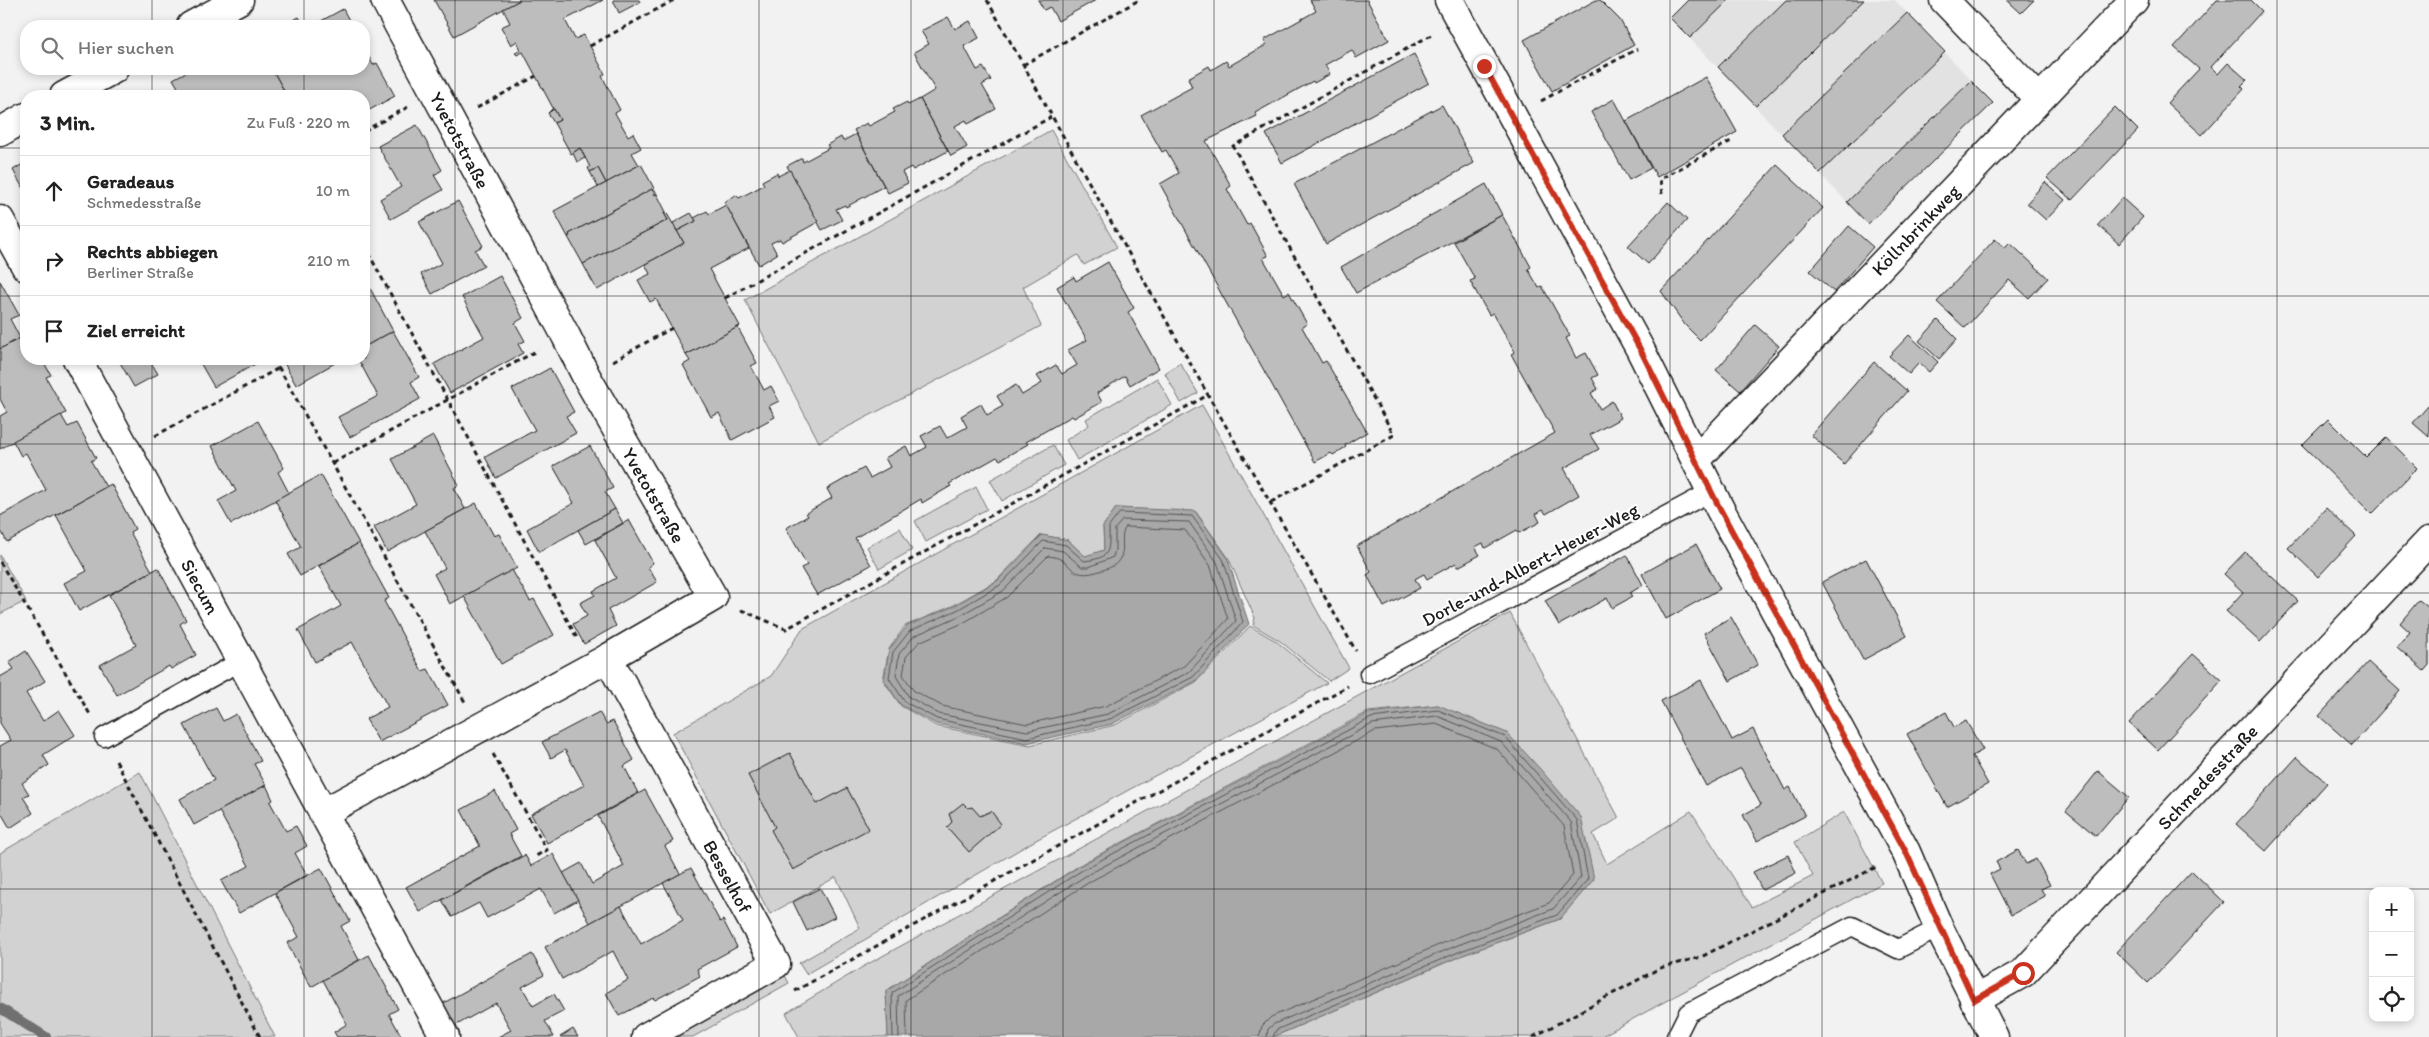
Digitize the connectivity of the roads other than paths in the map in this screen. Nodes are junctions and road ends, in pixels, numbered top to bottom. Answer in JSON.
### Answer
{"nodes":[{"id":1,"x":239,"y":0,"type":"edge"},
{"id":2,"x":385,"y":0,"type":"edge"},
{"id":3,"x":1944,"y":0,"type":"edge"},
{"id":4,"x":2134,"y":0,"type":"edge"},
{"id":5,"x":1454,"y":10,"type":"edge"},
{"id":6,"x":202,"y":20,"type":"edge"},
{"id":7,"x":103,"y":75,"type":"edge"},
{"id":8,"x":75,"y":90,"type":"edge"},
{"id":9,"x":2039,"y":99,"type":"junction"},
{"id":10,"x":20,"y":120,"type":"edge"},
{"id":11,"x":0,"y":132,"type":"edge"},
{"id":12,"x":0,"y":220,"type":"edge"},
{"id":13,"x":20,"y":257,"type":"edge"},
{"id":14,"x":80,"y":365,"type":"edge"},
{"id":15,"x":1696,"y":460,"type":"junction"},
{"id":16,"x":1712,"y":491,"type":"junction"},
{"id":17,"x":2429,"y":541,"type":"edge"},
{"id":18,"x":241,"y":661,"type":"junction"},
{"id":19,"x":600,"y":662,"type":"junction"},
{"id":20,"x":1370,"y":674,"type":"road end"},
{"id":21,"x":104,"y":737,"type":"road end"},
{"id":22,"x":323,"y":813,"type":"junction"},
{"id":23,"x":1939,"y":928,"type":"junction"},
{"id":24,"x":1974,"y":1000,"type":"junction"},
{"id":25,"x":445,"y":1037,"type":"edge"},
{"id":26,"x":646,"y":1037,"type":"edge"},
{"id":27,"x":1676,"y":1037,"type":"edge"},
{"id":28,"x":1994,"y":1037,"type":"edge"}],
"edges":[{"from":1,"to":6,"type":"street"},
{"from":2,"to":19,"type":"street","name":"Yvetotstraße"},
{"from":3,"to":9,"type":"street"},
{"from":4,"to":9,"type":"street","name":"Köllnbrinkweg"},
{"from":5,"to":15,"type":"street"},
{"from":7,"to":8,"type":"street"},
{"from":9,"to":15,"type":"street","name":"Köllnbrinkweg"},
{"from":10,"to":11,"type":"street"},
{"from":12,"to":13,"type":"street"},
{"from":14,"to":18,"type":"street","name":"Siecum"},
{"from":15,"to":16,"type":"street"},
{"from":16,"to":20,"type":"lane","name":"Dorle-und-Albert-Heuer-Weg"},
{"from":16,"to":23,"type":"street"},
{"from":17,"to":24,"type":"street","name":"Schmedesstraße"},
{"from":18,"to":21,"type":"lane"},
{"from":18,"to":22,"type":"street","name":"Siecum"},
{"from":19,"to":22,"type":"street"},
{"from":19,"to":26,"type":"street","name":"Besselhof"},
{"from":22,"to":25,"type":"street"},
{"from":23,"to":24,"type":"street"},
{"from":23,"to":27,"type":"lane"},
{"from":24,"to":28,"type":"street"}]}
